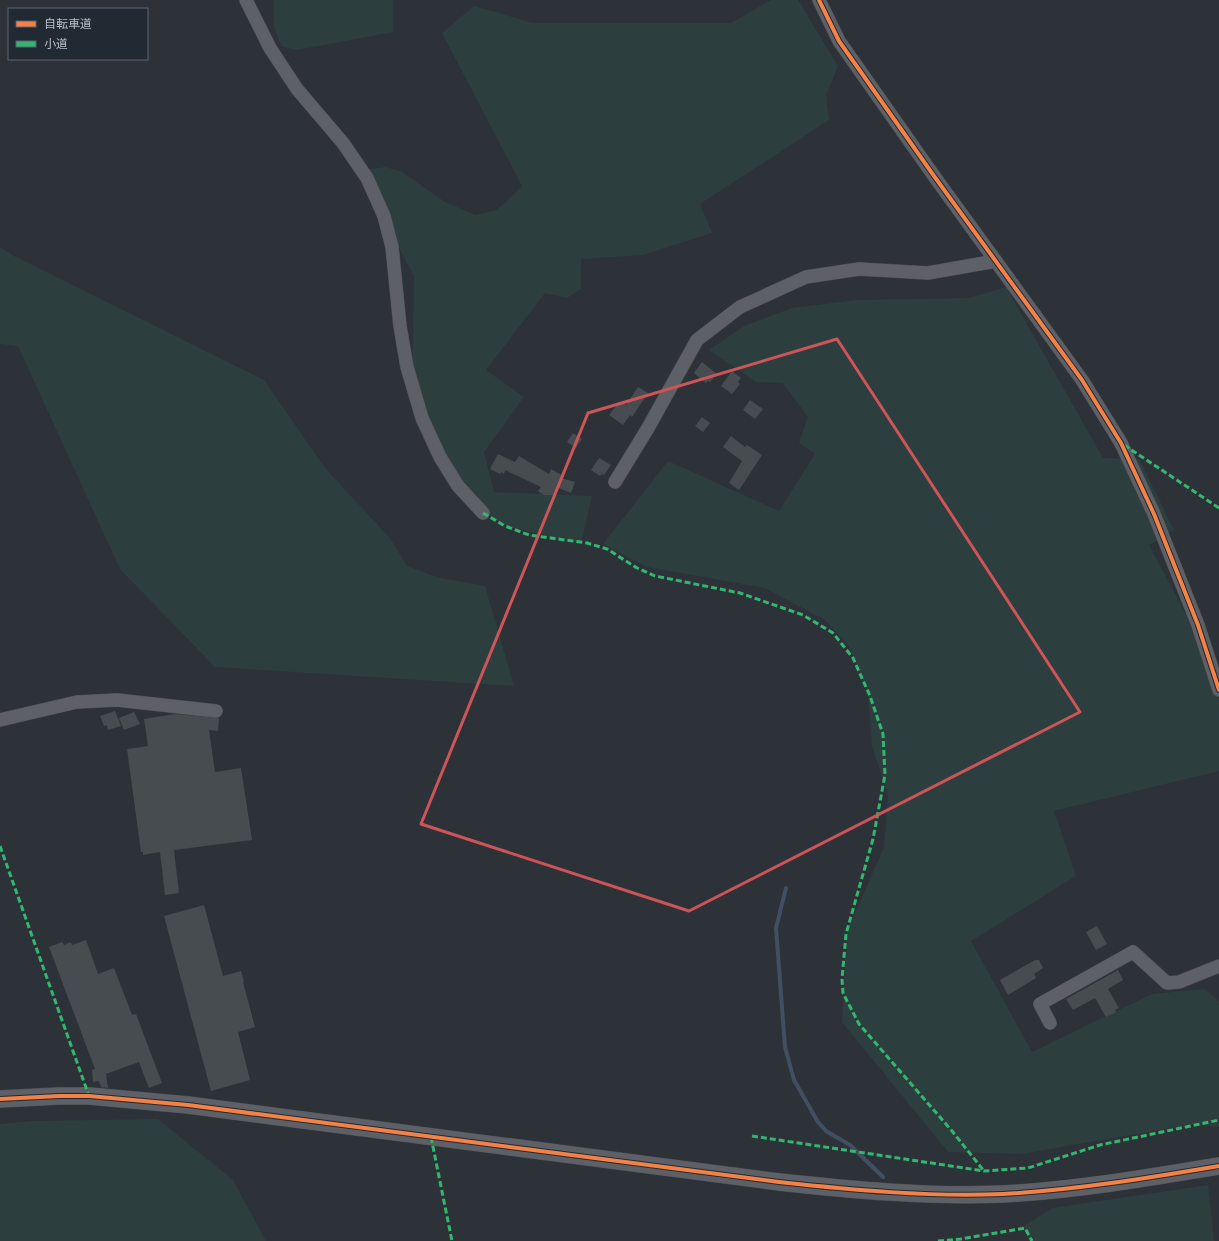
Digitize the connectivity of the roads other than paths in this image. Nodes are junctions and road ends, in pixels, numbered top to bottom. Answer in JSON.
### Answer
{"nodes":[{"id":1,"x":246,"y":0,"type":"edge"},
{"id":2,"x":819,"y":0,"type":"edge"},
{"id":3,"x":996,"y":261,"type":"junction"},
{"id":4,"x":614,"y":482,"type":"dead end"},
{"id":5,"x":483,"y":513,"type":"dead end"},
{"id":6,"x":1219,"y":690,"type":"edge"},
{"id":7,"x":216,"y":711,"type":"dead end"},
{"id":8,"x":0,"y":720,"type":"edge"},
{"id":9,"x":1219,"y":966,"type":"edge"},
{"id":10,"x":1050,"y":1023,"type":"dead end"},
{"id":11,"x":0,"y":1099,"type":"edge"},
{"id":12,"x":1219,"y":1166,"type":"edge"}],
"edges":[{"from":1,"to":5,"type":"street"},
{"from":2,"to":3,"type":"street"},
{"from":3,"to":4,"type":"street"},
{"from":3,"to":6,"type":"street"},
{"from":7,"to":8,"type":"street"},
{"from":9,"to":10,"type":"street"},
{"from":11,"to":12,"type":"street"}]}
